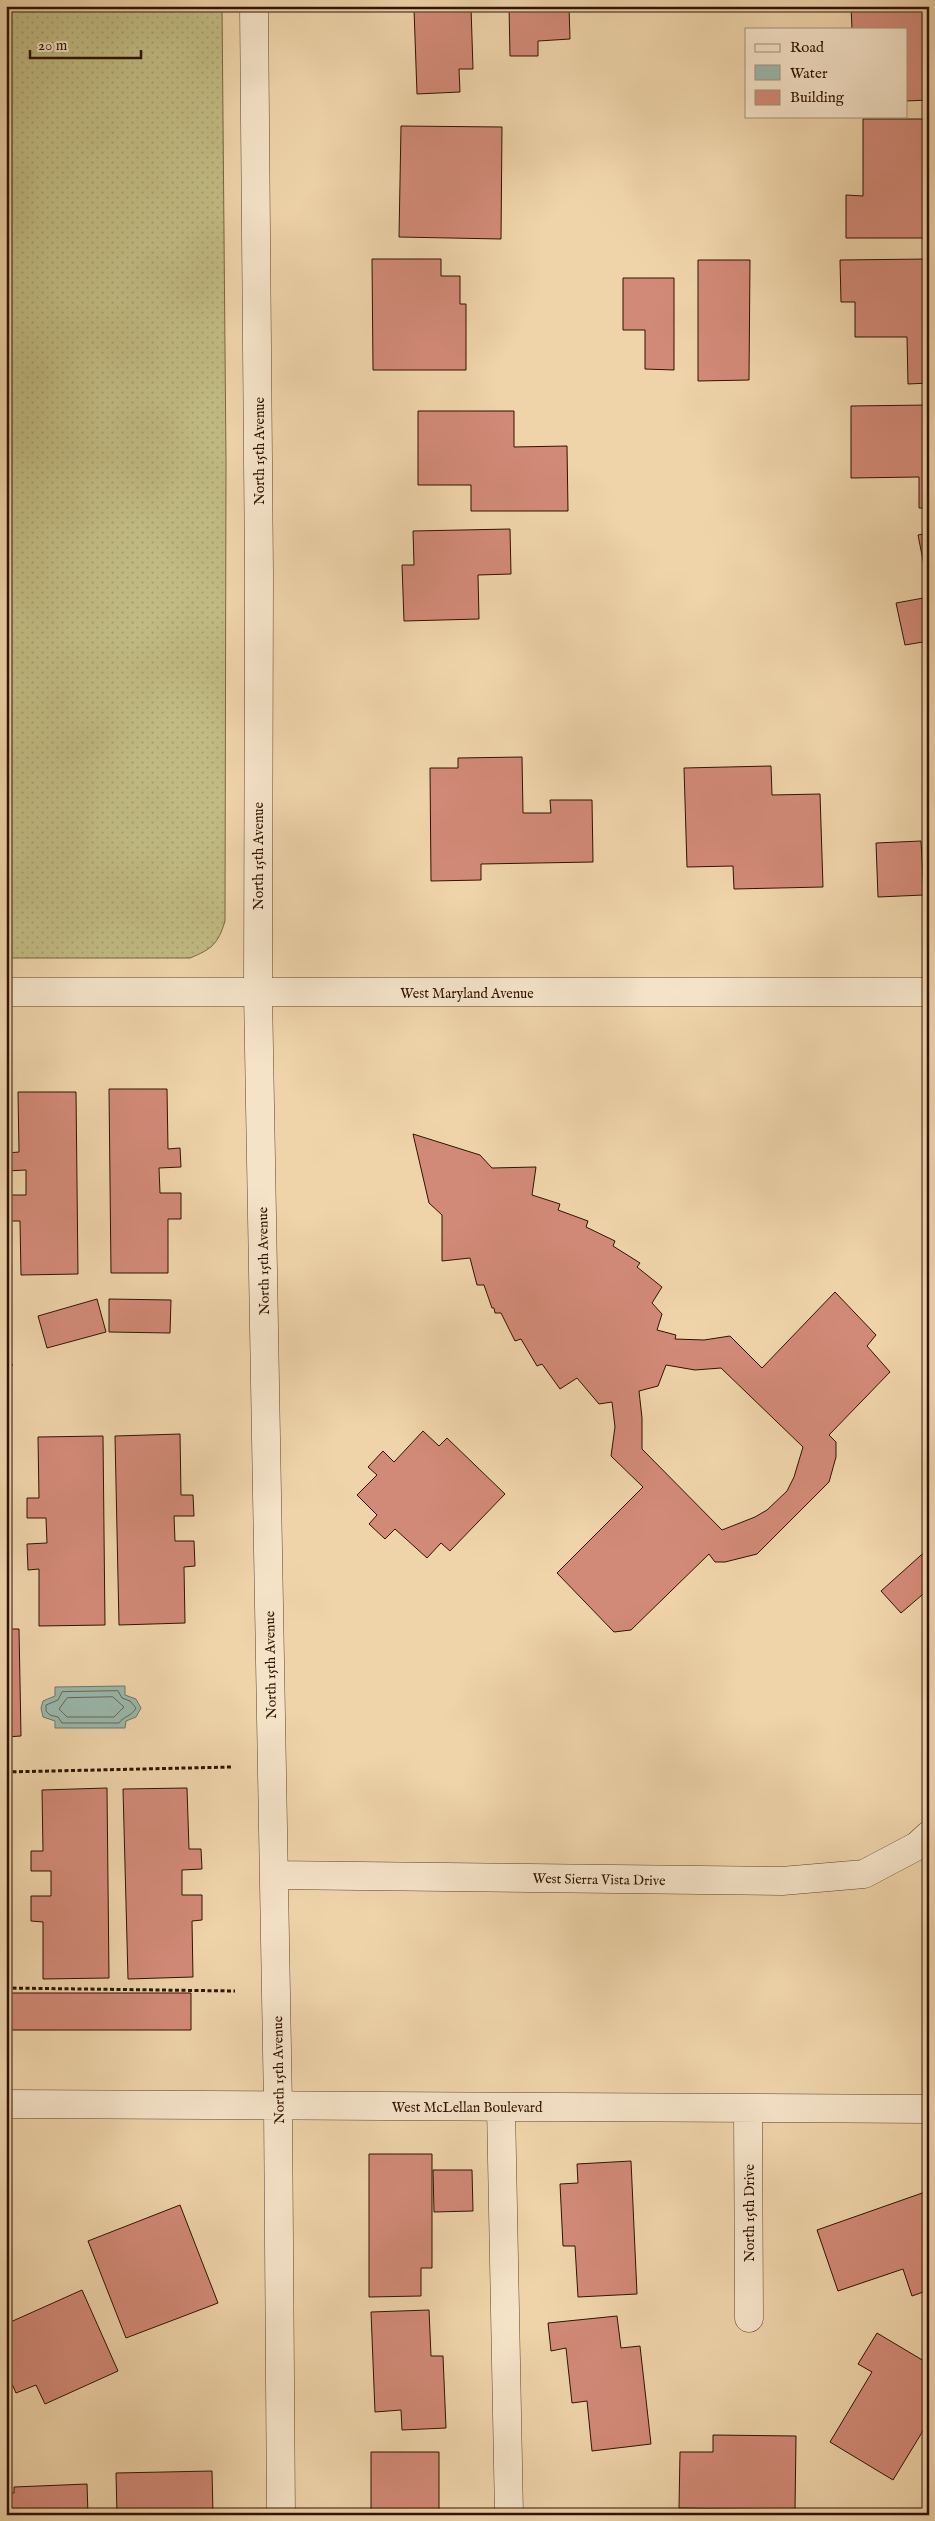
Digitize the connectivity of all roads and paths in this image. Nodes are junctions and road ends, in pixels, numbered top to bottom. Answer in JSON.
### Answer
{"nodes":[{"id":1,"x":254,"y":6,"type":"edge"},
{"id":2,"x":6,"y":992,"type":"edge"},
{"id":3,"x":929,"y":992,"type":"edge"},
{"id":4,"x":258,"y":993,"type":"junction"},
{"id":5,"x":232,"y":1767,"type":"dead end"},
{"id":6,"x":6,"y":1772,"type":"edge"},
{"id":7,"x":923,"y":1840,"type":"edge"},
{"id":8,"x":274,"y":1875,"type":"junction"},
{"id":9,"x":6,"y":1935,"type":"edge"},
{"id":10,"x":7,"y":1988,"type":"edge"},
{"id":11,"x":235,"y":1990,"type":"dead end"},
{"id":12,"x":6,"y":2104,"type":"edge"},
{"id":13,"x":278,"y":2106,"type":"junction"},
{"id":14,"x":500,"y":2107,"type":"junction"},
{"id":15,"x":748,"y":2108,"type":"junction"},
{"id":16,"x":929,"y":2109,"type":"edge"},
{"id":17,"x":748,"y":2318,"type":"dead end"},
{"id":18,"x":281,"y":2515,"type":"edge"},
{"id":19,"x":509,"y":2515,"type":"edge"}],
"edges":[{"from":1,"to":4,"type":"street","name":"North 15th Avenue"},
{"from":2,"to":4,"type":"street","name":"West Maryland Avenue"},
{"from":3,"to":4,"type":"street","name":"West Maryland Avenue"},
{"from":4,"to":8,"type":"street","name":"North 15th Avenue"},
{"from":5,"to":6,"type":"path"},
{"from":7,"to":8,"type":"street","name":"West Sierra Vista Drive"},
{"from":8,"to":13,"type":"street","name":"North 15th Avenue"},
{"from":9,"to":10,"type":"path"},
{"from":10,"to":11,"type":"path"},
{"from":12,"to":13,"type":"street","name":"West McLellan Boulevard"},
{"from":13,"to":14,"type":"street","name":"West McLellan Boulevard"},
{"from":13,"to":18,"type":"street","name":"North 15th Avenue"},
{"from":14,"to":15,"type":"street","name":"West McLellan Boulevard"},
{"from":14,"to":19,"type":"street"},
{"from":15,"to":16,"type":"street","name":"West McLellan Boulevard"},
{"from":15,"to":17,"type":"street","name":"North 15th Drive"}]}
